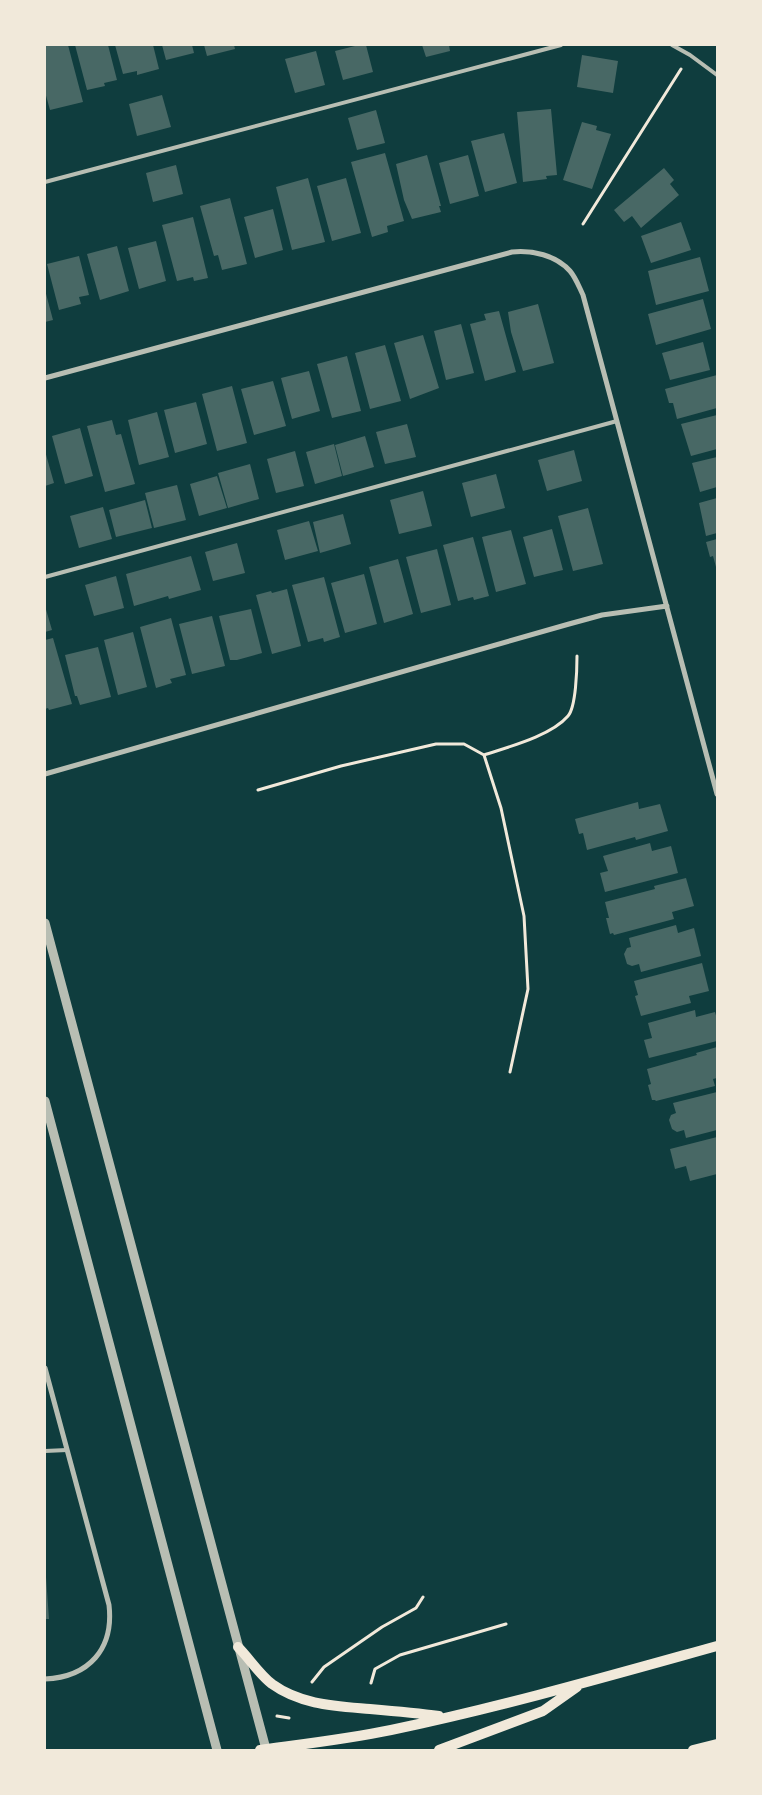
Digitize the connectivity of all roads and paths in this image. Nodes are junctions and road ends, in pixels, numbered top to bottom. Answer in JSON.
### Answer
{"nodes":[{"id":1,"x":560,"y":45,"type":"edge"},
{"id":2,"x":672,"y":45,"type":"edge"},
{"id":3,"x":690,"y":55,"type":"junction"},
{"id":4,"x":717,"y":75,"type":"edge"},
{"id":5,"x":45,"y":182,"type":"edge"},
{"id":6,"x":583,"y":224,"type":"dead end"},
{"id":7,"x":45,"y":378,"type":"edge"},
{"id":8,"x":617,"y":422,"type":"junction"},
{"id":9,"x":45,"y":577,"type":"edge"},
{"id":10,"x":667,"y":606,"type":"junction"},
{"id":11,"x":577,"y":656,"type":"dead end"},
{"id":12,"x":484,"y":754,"type":"junction"},
{"id":13,"x":45,"y":774,"type":"edge"},
{"id":14,"x":258,"y":790,"type":"dead end"},
{"id":15,"x":717,"y":794,"type":"edge"},
{"id":16,"x":45,"y":923,"type":"edge"},
{"id":17,"x":510,"y":1072,"type":"dead end"},
{"id":18,"x":45,"y":1101,"type":"edge"},
{"id":19,"x":45,"y":1368,"type":"edge"},
{"id":20,"x":67,"y":1450,"type":"junction"},
{"id":21,"x":45,"y":1451,"type":"edge"},
{"id":22,"x":423,"y":1597,"type":"dead end"},
{"id":23,"x":506,"y":1624,"type":"dead end"},
{"id":24,"x":717,"y":1646,"type":"edge"},
{"id":25,"x":238,"y":1647,"type":"junction"},
{"id":26,"x":45,"y":1679,"type":"edge"},
{"id":27,"x":312,"y":1683,"type":"dead end"},
{"id":28,"x":371,"y":1683,"type":"dead end"},
{"id":29,"x":582,"y":1684,"type":"junction"},
{"id":30,"x":272,"y":1716,"type":"dead end"},
{"id":31,"x":450,"y":1716,"type":"junction"},
{"id":32,"x":291,"y":1727,"type":"dead end"},
{"id":33,"x":717,"y":1744,"type":"edge"},
{"id":34,"x":217,"y":1750,"type":"edge"},
{"id":35,"x":264,"y":1750,"type":"edge"},
{"id":36,"x":439,"y":1750,"type":"edge"},
{"id":37,"x":693,"y":1750,"type":"edge"}],
"edges":[{"from":1,"to":5,"type":"lane"},
{"from":2,"to":3,"type":"lane"},
{"from":3,"to":4,"type":"lane"},
{"from":3,"to":6,"type":"path"},
{"from":7,"to":8,"type":"street"},
{"from":8,"to":9,"type":"lane"},
{"from":8,"to":10,"type":"street"},
{"from":10,"to":13,"type":"street"},
{"from":10,"to":15,"type":"street"},
{"from":11,"to":12,"type":"path"},
{"from":12,"to":14,"type":"path"},
{"from":12,"to":17,"type":"path"},
{"from":16,"to":25,"type":"street"},
{"from":18,"to":34,"type":"street"},
{"from":19,"to":20,"type":"street"},
{"from":20,"to":21,"type":"lane"},
{"from":20,"to":26,"type":"street"},
{"from":22,"to":27,"type":"path"},
{"from":23,"to":28,"type":"path"},
{"from":24,"to":29,"type":"main road"},
{"from":25,"to":31,"type":"main road"},
{"from":25,"to":35,"type":"street"},
{"from":29,"to":31,"type":"main road"},
{"from":29,"to":36,"type":"main road"},
{"from":30,"to":32,"type":"path"},
{"from":31,"to":35,"type":"main road"},
{"from":33,"to":37,"type":"main road"}]}
